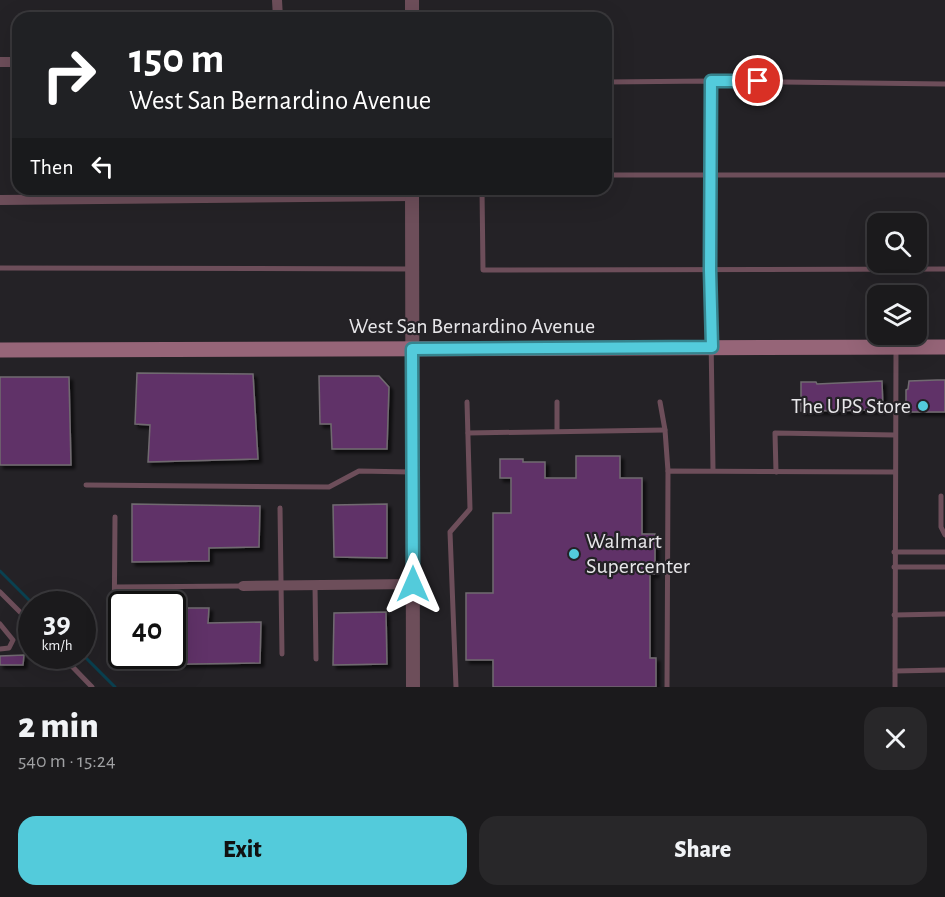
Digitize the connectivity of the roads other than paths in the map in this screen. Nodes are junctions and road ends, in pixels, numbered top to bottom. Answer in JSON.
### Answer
{"nodes":[{"id":1,"x":711,"y":81,"type":"junction"},
{"id":2,"x":612,"y":82,"type":"edge"},
{"id":3,"x":945,"y":84,"type":"edge"},
{"id":4,"x":711,"y":174,"type":"junction"},
{"id":5,"x":612,"y":175,"type":"edge"},
{"id":6,"x":945,"y":175,"type":"edge"},
{"id":7,"x":294,"y":195,"type":"edge"},
{"id":8,"x":412,"y":195,"type":"edge"},
{"id":9,"x":482,"y":195,"type":"edge"},
{"id":10,"x":0,"y":200,"type":"edge"},
{"id":11,"x":0,"y":268,"type":"edge"},
{"id":12,"x":412,"y":269,"type":"junction"},
{"id":13,"x":945,"y":269,"type":"edge"},
{"id":14,"x":710,"y":270,"type":"junction"},
{"id":15,"x":712,"y":347,"type":"junction"},
{"id":16,"x":896,"y":347,"type":"junction"},
{"id":17,"x":945,"y":347,"type":"edge"},
{"id":18,"x":412,"y":349,"type":"junction"},
{"id":19,"x":0,"y":350,"type":"edge"},
{"id":20,"x":467,"y":402,"type":"dead end"},
{"id":21,"x":557,"y":402,"type":"dead end"},
{"id":22,"x":660,"y":402,"type":"dead end"},
{"id":23,"x":665,"y":429,"type":"junction"},
{"id":24,"x":557,"y":431,"type":"junction"},
{"id":25,"x":468,"y":433,"type":"junction"},
{"id":26,"x":895,"y":435,"type":"junction"},
{"id":27,"x":713,"y":470,"type":"junction"},
{"id":28,"x":668,"y":471,"type":"junction"},
{"id":29,"x":412,"y":472,"type":"junction"},
{"id":30,"x":776,"y":472,"type":"junction"},
{"id":31,"x":895,"y":472,"type":"junction"},
{"id":32,"x":86,"y":485,"type":"dead end"},
{"id":33,"x":941,"y":495,"type":"dead end"},
{"id":34,"x":280,"y":508,"type":"dead end"},
{"id":35,"x":115,"y":517,"type":"dead end"},
{"id":36,"x":945,"y":535,"type":"edge"},
{"id":37,"x":894,"y":552,"type":"junction"},
{"id":38,"x":945,"y":552,"type":"edge"},
{"id":39,"x":894,"y":567,"type":"junction"},
{"id":40,"x":945,"y":567,"type":"edge"},
{"id":41,"x":413,"y":584,"type":"junction"},
{"id":42,"x":281,"y":585,"type":"junction"},
{"id":43,"x":315,"y":585,"type":"junction"},
{"id":44,"x":243,"y":586,"type":"joint"},
{"id":45,"x":116,"y":587,"type":"junction"},
{"id":46,"x":116,"y":591,"type":"edge"},
{"id":47,"x":0,"y":592,"type":"edge"},
{"id":48,"x":18,"y":610,"type":"edge"},
{"id":49,"x":894,"y":615,"type":"junction"},
{"id":50,"x":945,"y":615,"type":"edge"},
{"id":51,"x":0,"y":624,"type":"edge"},
{"id":52,"x":0,"y":649,"type":"edge"},
{"id":53,"x":282,"y":654,"type":"dead end"},
{"id":54,"x":316,"y":659,"type":"dead end"},
{"id":55,"x":75,"y":669,"type":"edge"},
{"id":56,"x":945,"y":670,"type":"edge"},
{"id":57,"x":894,"y":671,"type":"junction"},
{"id":58,"x":92,"y":687,"type":"edge"},
{"id":59,"x":413,"y":687,"type":"edge"},
{"id":60,"x":456,"y":687,"type":"edge"},
{"id":61,"x":667,"y":687,"type":"edge"},
{"id":62,"x":894,"y":687,"type":"edge"}],
"edges":[{"from":1,"to":2,"type":"lane"},
{"from":1,"to":3,"type":"lane"},
{"from":1,"to":4,"type":"lane"},
{"from":4,"to":5,"type":"lane"},
{"from":4,"to":6,"type":"lane"},
{"from":4,"to":14,"type":"lane"},
{"from":7,"to":10,"type":"street"},
{"from":8,"to":12,"type":"street"},
{"from":9,"to":14,"type":"lane"},
{"from":11,"to":12,"type":"lane"},
{"from":12,"to":18,"type":"street"},
{"from":13,"to":14,"type":"lane"},
{"from":14,"to":15,"type":"lane"},
{"from":15,"to":16,"type":"main road","name":"West San Bernardino Avenue"},
{"from":15,"to":18,"type":"main road","name":"West San Bernardino Avenue"},
{"from":15,"to":27,"type":"lane"},
{"from":16,"to":17,"type":"main road","name":"West San Bernardino Avenue"},
{"from":16,"to":26,"type":"lane"},
{"from":18,"to":19,"type":"main road","name":"West San Bernardino Avenue"},
{"from":18,"to":29,"type":"street"},
{"from":20,"to":25,"type":"lane"},
{"from":21,"to":24,"type":"lane"},
{"from":22,"to":23,"type":"lane"},
{"from":23,"to":24,"type":"lane"},
{"from":23,"to":28,"type":"lane"},
{"from":24,"to":25,"type":"lane"},
{"from":25,"to":60,"type":"lane"},
{"from":26,"to":30,"type":"lane"},
{"from":26,"to":31,"type":"lane"},
{"from":27,"to":28,"type":"lane"},
{"from":27,"to":30,"type":"lane"},
{"from":28,"to":61,"type":"lane"},
{"from":29,"to":32,"type":"lane"},
{"from":29,"to":41,"type":"street"},
{"from":30,"to":31,"type":"lane"},
{"from":31,"to":37,"type":"lane"},
{"from":33,"to":36,"type":"lane"},
{"from":34,"to":42,"type":"lane"},
{"from":35,"to":45,"type":"lane"},
{"from":37,"to":38,"type":"lane"},
{"from":37,"to":39,"type":"lane"},
{"from":39,"to":40,"type":"lane"},
{"from":39,"to":49,"type":"lane"},
{"from":41,"to":43,"type":"street"},
{"from":41,"to":59,"type":"street"},
{"from":42,"to":43,"type":"street"},
{"from":42,"to":44,"type":"street"},
{"from":42,"to":53,"type":"lane"},
{"from":43,"to":54,"type":"lane"},
{"from":44,"to":45,"type":"lane"},
{"from":45,"to":46,"type":"lane"},
{"from":47,"to":48,"type":"lane"},
{"from":49,"to":50,"type":"lane"},
{"from":49,"to":57,"type":"lane"},
{"from":51,"to":52,"type":"lane"},
{"from":55,"to":58,"type":"lane"},
{"from":56,"to":57,"type":"lane"},
{"from":57,"to":62,"type":"lane"}]}
